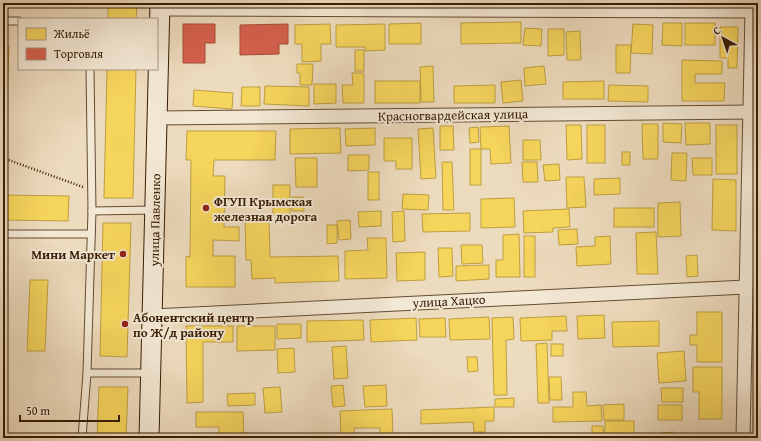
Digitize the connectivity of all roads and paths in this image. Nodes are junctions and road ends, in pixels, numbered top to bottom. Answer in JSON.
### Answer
{"nodes":[{"id":1,"x":160,"y":6,"type":"edge"},
{"id":2,"x":755,"y":11,"type":"edge"},
{"id":3,"x":3,"y":21,"type":"edge"},
{"id":4,"x":18,"y":21,"type":"edge"},
{"id":5,"x":90,"y":70,"type":"edge"},
{"id":6,"x":750,"y":112,"type":"junction"},
{"id":7,"x":157,"y":118,"type":"junction"},
{"id":8,"x":3,"y":158,"type":"edge"},
{"id":9,"x":91,"y":190,"type":"junction"},
{"id":10,"x":155,"y":210,"type":"junction"},
{"id":11,"x":92,"y":211,"type":"junction"},
{"id":12,"x":3,"y":234,"type":"edge"},
{"id":13,"x":91,"y":234,"type":"junction"},
{"id":14,"x":746,"y":286,"type":"junction"},
{"id":15,"x":152,"y":316,"type":"junction"},
{"id":16,"x":87,"y":373,"type":"junction"},
{"id":17,"x":151,"y":373,"type":"junction"},
{"id":18,"x":82,"y":438,"type":"edge"},
{"id":19,"x":149,"y":438,"type":"edge"},
{"id":20,"x":743,"y":438,"type":"edge"}],
"edges":[{"from":1,"to":2,"type":"street"},
{"from":1,"to":7,"type":"main road","name":"улица Павленко"},
{"from":2,"to":6,"type":"street"},
{"from":3,"to":4,"type":"lane"},
{"from":5,"to":9,"type":"lane"},
{"from":6,"to":7,"type":"street","name":"Красногвардейская улица"},
{"from":6,"to":14,"type":"street"},
{"from":7,"to":10,"type":"main road","name":"улица Павленко"},
{"from":8,"to":9,"type":"path"},
{"from":9,"to":11,"type":"lane"},
{"from":10,"to":11,"type":"lane"},
{"from":10,"to":15,"type":"main road","name":"улица Павленко"},
{"from":11,"to":13,"type":"lane"},
{"from":12,"to":13,"type":"lane"},
{"from":13,"to":16,"type":"lane"},
{"from":14,"to":15,"type":"street","name":"улица Хацко"},
{"from":14,"to":20,"type":"street"},
{"from":15,"to":17,"type":"main road","name":"улица Павленко"},
{"from":16,"to":17,"type":"lane"},
{"from":16,"to":18,"type":"lane"},
{"from":17,"to":19,"type":"main road","name":"улица Павленко"}]}
